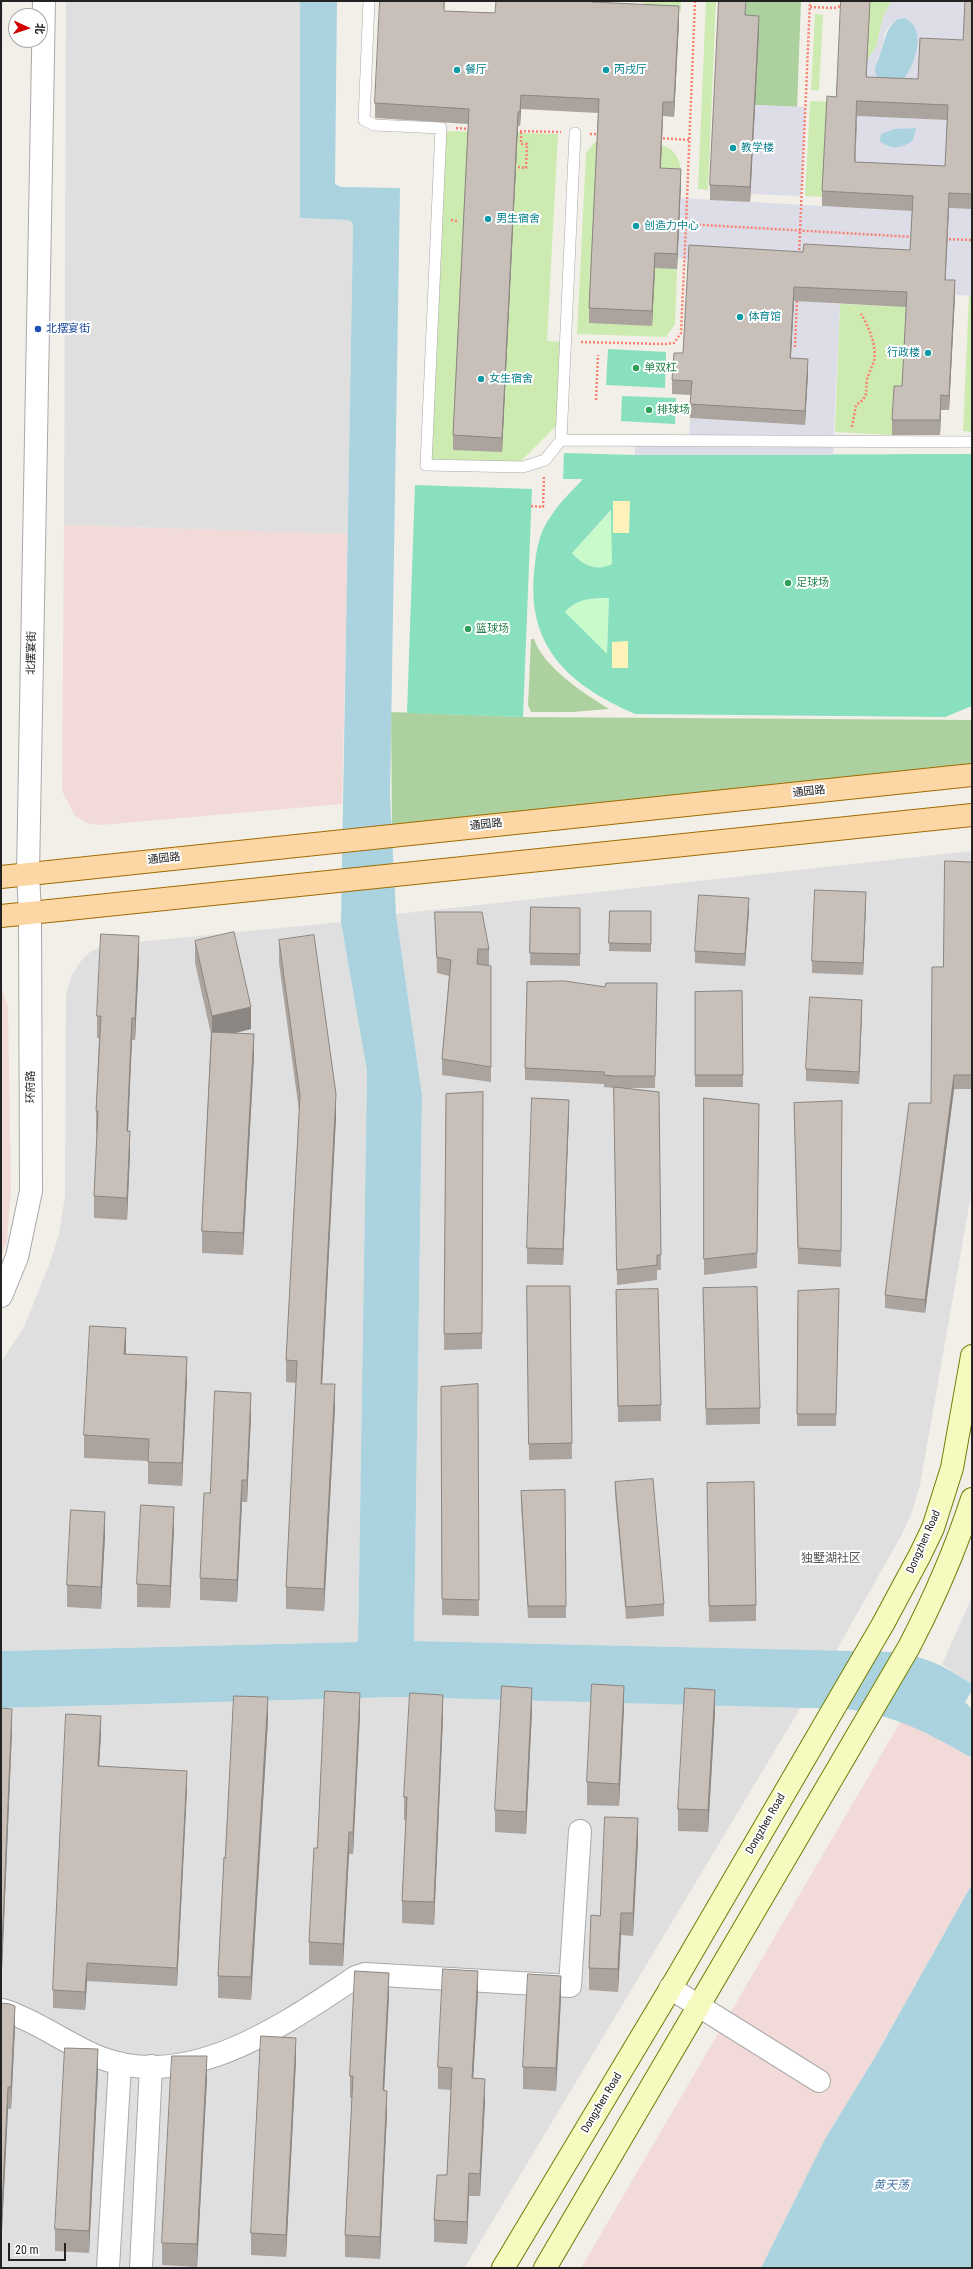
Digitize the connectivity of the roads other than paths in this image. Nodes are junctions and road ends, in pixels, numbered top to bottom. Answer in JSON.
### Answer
{"nodes":[{"id":1,"x":44,"y":1,"type":"edge"},
{"id":2,"x":369,"y":1,"type":"edge"},
{"id":3,"x":575,"y":133,"type":"road end"},
{"id":4,"x":560,"y":440,"type":"junction"},
{"id":5,"x":972,"y":442,"type":"edge"},
{"id":6,"x":972,"y":775,"type":"edge"},
{"id":7,"x":972,"y":815,"type":"edge"},
{"id":8,"x":28,"y":874,"type":"junction"},
{"id":9,"x":1,"y":877,"type":"edge"},
{"id":10,"x":30,"y":913,"type":"junction"},
{"id":11,"x":1,"y":916,"type":"edge"},
{"id":12,"x":1,"y":1296,"type":"edge"},
{"id":13,"x":972,"y":1356,"type":"edge"},
{"id":14,"x":972,"y":1499,"type":"edge"},
{"id":15,"x":580,"y":1831,"type":"dead end"},
{"id":16,"x":670,"y":1988,"type":"junction"},
{"id":17,"x":699,"y":2007,"type":"junction"},
{"id":18,"x":1,"y":2010,"type":"edge"},
{"id":19,"x":120,"y":2064,"type":"junction"},
{"id":20,"x":151,"y":2066,"type":"junction"},
{"id":21,"x":819,"y":2081,"type":"dead end"},
{"id":22,"x":108,"y":2268,"type":"edge"},
{"id":23,"x":141,"y":2268,"type":"edge"},
{"id":24,"x":503,"y":2268,"type":"edge"},
{"id":25,"x":545,"y":2268,"type":"edge"}],
"edges":[{"from":1,"to":8,"type":"street","name":"北摆宴街"},
{"from":2,"to":4,"type":"lane"},
{"from":3,"to":4,"type":"lane"},
{"from":4,"to":5,"type":"lane"},
{"from":6,"to":8,"type":"main road","name":"通园路"},
{"from":7,"to":10,"type":"main road"},
{"from":8,"to":9,"type":"main road","name":"通园路"},
{"from":8,"to":10,"type":"street","name":"环府路"},
{"from":10,"to":11,"type":"main road"},
{"from":10,"to":12,"type":"street","name":"环府路"},
{"from":13,"to":16,"type":"main road","name":"Dongzhen Road"},
{"from":14,"to":17,"type":"main road"},
{"from":15,"to":20,"type":"street"},
{"from":16,"to":17,"type":"street"},
{"from":16,"to":24,"type":"main road","name":"Dongzhen Road"},
{"from":17,"to":21,"type":"street"},
{"from":17,"to":25,"type":"main road"},
{"from":18,"to":19,"type":"street"},
{"from":19,"to":20,"type":"street"},
{"from":19,"to":22,"type":"street"},
{"from":20,"to":23,"type":"street"}]}
